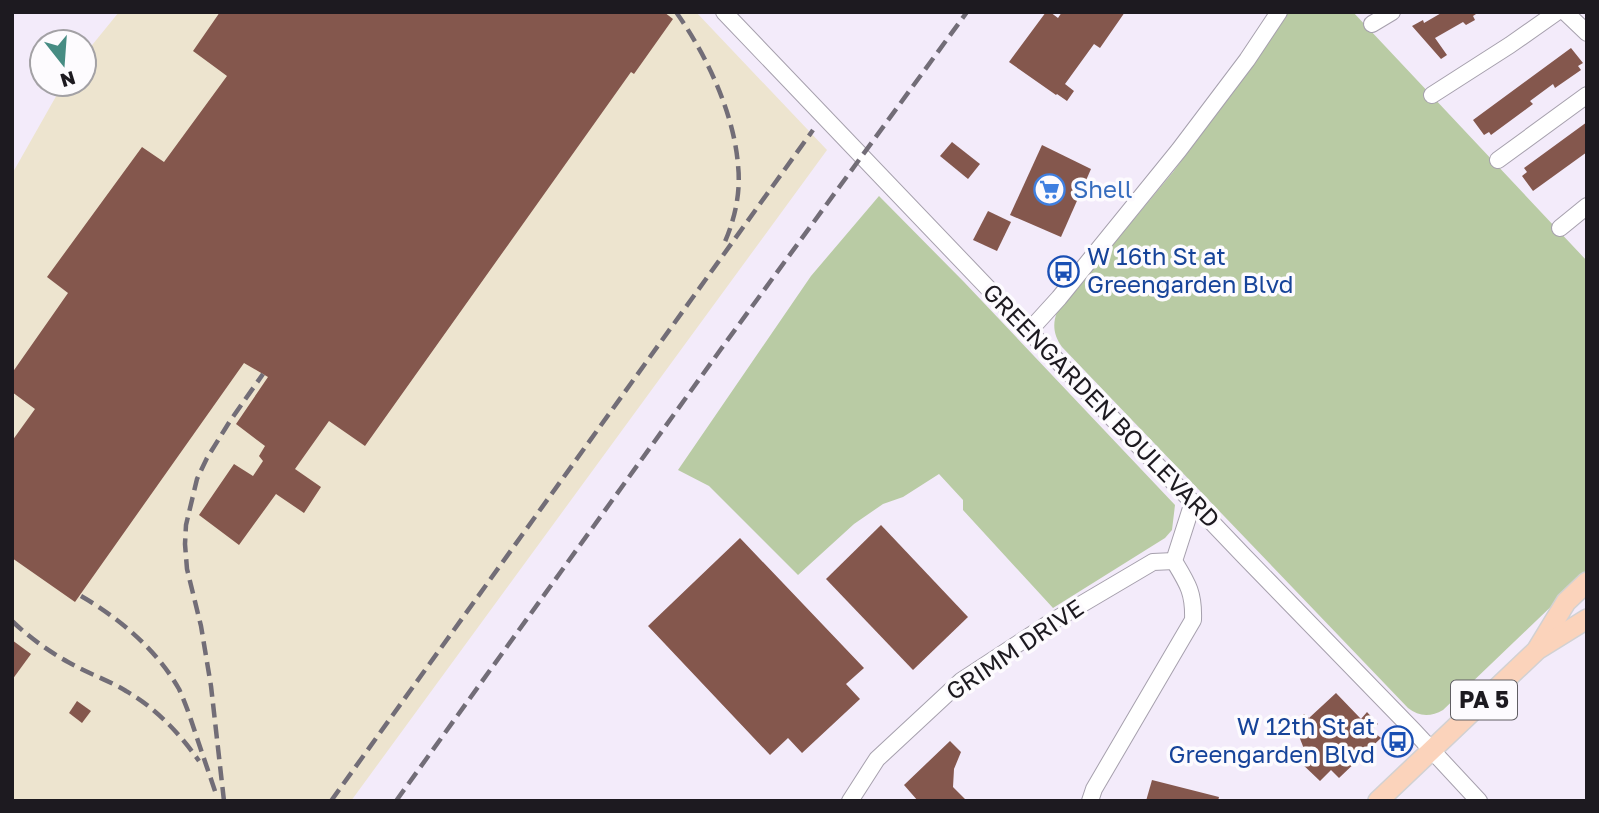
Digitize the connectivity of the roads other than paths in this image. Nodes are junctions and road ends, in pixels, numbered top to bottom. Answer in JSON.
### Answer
{"nodes":[{"id":1,"x":724,"y":12,"type":"edge"},
{"id":2,"x":1279,"y":12,"type":"edge"},
{"id":3,"x":1392,"y":12,"type":"edge"},
{"id":4,"x":1557,"y":12,"type":"edge"},
{"id":5,"x":1565,"y":12,"type":"edge"},
{"id":6,"x":1372,"y":24,"type":"dead end"},
{"id":7,"x":1587,"y":33,"type":"edge"},
{"id":8,"x":1432,"y":95,"type":"dead end"},
{"id":9,"x":1587,"y":95,"type":"edge"},
{"id":10,"x":1498,"y":160,"type":"dead end"},
{"id":11,"x":1587,"y":206,"type":"edge"},
{"id":12,"x":1560,"y":228,"type":"dead end"},
{"id":13,"x":1029,"y":331,"type":"junction"},
{"id":14,"x":1193,"y":502,"type":"junction"},
{"id":15,"x":1174,"y":561,"type":"junction"},
{"id":16,"x":1587,"y":582,"type":"edge"},
{"id":17,"x":1587,"y":619,"type":"edge"},
{"id":18,"x":1537,"y":650,"type":"junction"},
{"id":19,"x":1431,"y":750,"type":"junction"},
{"id":20,"x":850,"y":801,"type":"edge"},
{"id":21,"x":1090,"y":801,"type":"edge"},
{"id":22,"x":1378,"y":801,"type":"edge"},
{"id":23,"x":1479,"y":801,"type":"edge"}],
"edges":[{"from":1,"to":13,"type":"street","name":"GREENGARDEN BOULEVARD"},
{"from":2,"to":13,"type":"street"},
{"from":3,"to":6,"type":"street"},
{"from":4,"to":8,"type":"street"},
{"from":5,"to":7,"type":"street"},
{"from":9,"to":10,"type":"street"},
{"from":11,"to":12,"type":"street"},
{"from":13,"to":14,"type":"street","name":"GREENGARDEN BOULEVARD"},
{"from":14,"to":15,"type":"street"},
{"from":14,"to":19,"type":"street","name":"GREENGARDEN BOULEVARD"},
{"from":15,"to":20,"type":"street","name":"GRIMM DRIVE"},
{"from":15,"to":21,"type":"street"},
{"from":16,"to":18,"type":"main road","number":"PA 5"},
{"from":17,"to":18,"type":"main road","number":"PA 5"},
{"from":18,"to":19,"type":"main road","number":"PA 5"},
{"from":19,"to":22,"type":"main road","number":"PA 5"},
{"from":19,"to":23,"type":"street","name":"GREENGARDEN BOULEVARD"}]}
